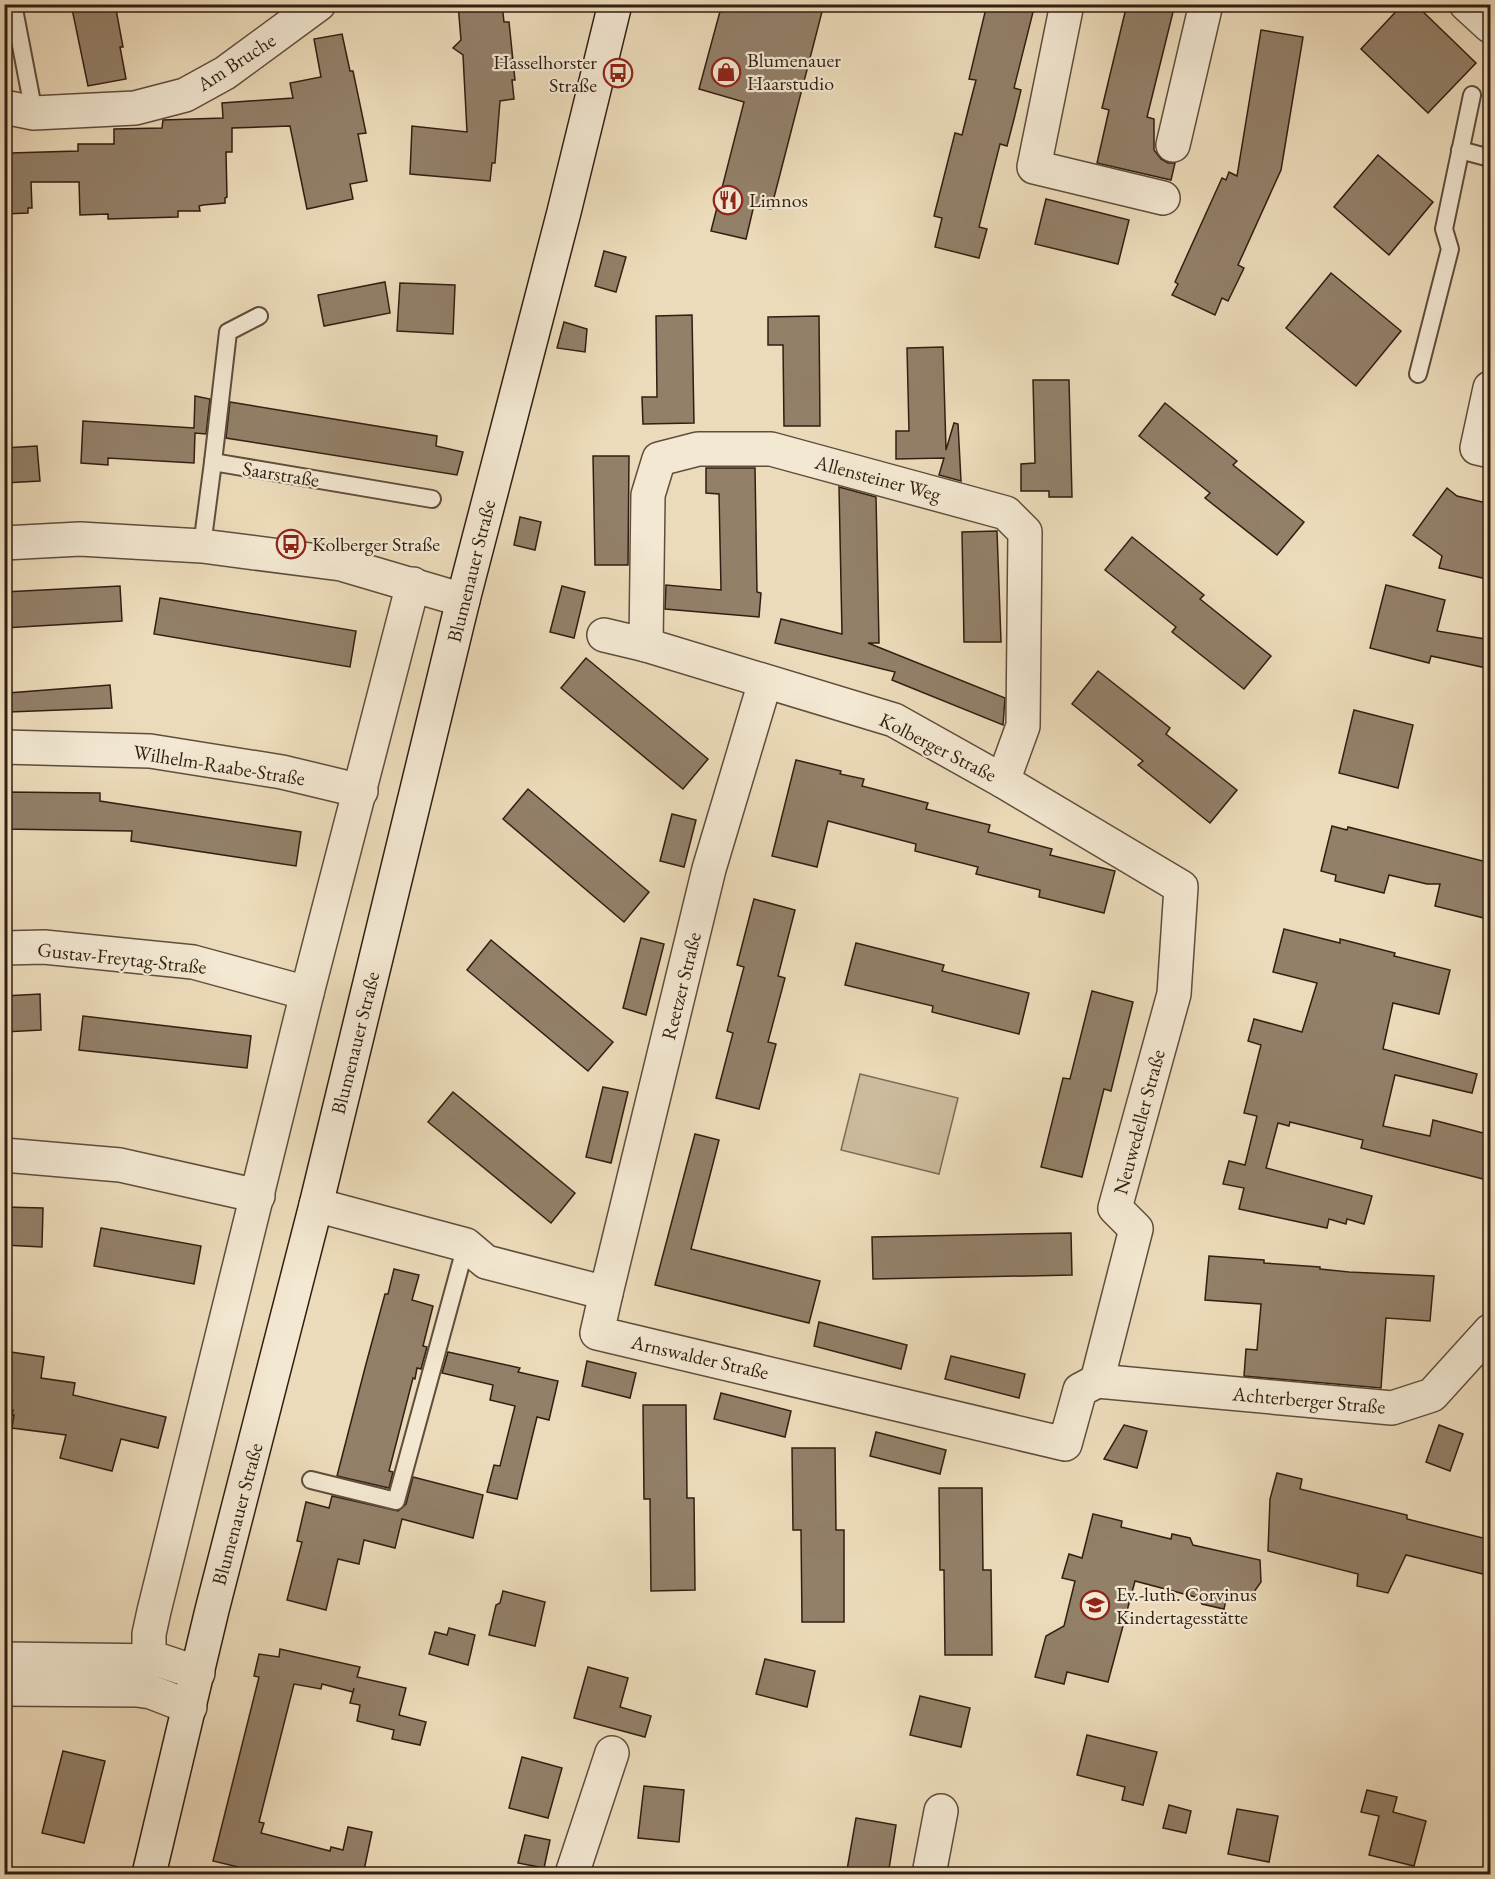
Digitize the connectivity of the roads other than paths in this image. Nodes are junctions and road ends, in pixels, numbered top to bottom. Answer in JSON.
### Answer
{"nodes":[{"id":1,"x":13,"y":4,"type":"edge"},
{"id":2,"x":319,"y":4,"type":"edge"},
{"id":3,"x":615,"y":4,"type":"edge"},
{"id":4,"x":1067,"y":4,"type":"edge"},
{"id":5,"x":1206,"y":4,"type":"edge"},
{"id":6,"x":1466,"y":4,"type":"edge"},
{"id":7,"x":1491,"y":26,"type":"edge"},
{"id":8,"x":1472,"y":95,"type":"dead end"},
{"id":9,"x":19,"y":110,"type":"edge"},
{"id":10,"x":1173,"y":145,"type":"dead end"},
{"id":11,"x":1460,"y":150,"type":"junction"},
{"id":12,"x":1491,"y":158,"type":"edge"},
{"id":13,"x":1162,"y":198,"type":"dead end"},
{"id":14,"x":259,"y":316,"type":"dead end"},
{"id":15,"x":1418,"y":374,"type":"dead end"},
{"id":16,"x":1491,"y":388,"type":"edge"},
{"id":17,"x":1484,"y":449,"type":"edge"},
{"id":18,"x":213,"y":462,"type":"junction"},
{"id":19,"x":432,"y":499,"type":"dead end"},
{"id":20,"x":4,"y":543,"type":"edge"},
{"id":21,"x":202,"y":546,"type":"junction"},
{"id":22,"x":413,"y":584,"type":"junction"},
{"id":23,"x":463,"y":600,"type":"junction"},
{"id":24,"x":604,"y":635,"type":"dead end"},
{"id":25,"x":646,"y":645,"type":"junction"},
{"id":26,"x":765,"y":682,"type":"junction"},
{"id":27,"x":4,"y":747,"type":"edge"},
{"id":28,"x":1004,"y":781,"type":"junction"},
{"id":29,"x":361,"y":791,"type":"junction"},
{"id":30,"x":1181,"y":887,"type":"joint"},
{"id":31,"x":4,"y":948,"type":"edge"},
{"id":32,"x":307,"y":993,"type":"junction"},
{"id":33,"x":4,"y":1155,"type":"edge"},
{"id":34,"x":258,"y":1196,"type":"junction"},
{"id":35,"x":316,"y":1205,"type":"junction"},
{"id":36,"x":465,"y":1245,"type":"junction"},
{"id":37,"x":606,"y":1293,"type":"junction"},
{"id":38,"x":1491,"y":1331,"type":"edge"},
{"id":39,"x":1097,"y":1381,"type":"junction"},
{"id":40,"x":311,"y":1480,"type":"dead end"},
{"id":41,"x":4,"y":1659,"type":"edge"},
{"id":42,"x":149,"y":1661,"type":"junction"},
{"id":43,"x":198,"y":1673,"type":"junction"},
{"id":44,"x":4,"y":1689,"type":"edge"},
{"id":45,"x":190,"y":1707,"type":"junction"},
{"id":46,"x":612,"y":1753,"type":"dead end"},
{"id":47,"x":941,"y":1811,"type":"dead end"},
{"id":48,"x":149,"y":1875,"type":"edge"},
{"id":49,"x":572,"y":1875,"type":"edge"},
{"id":50,"x":929,"y":1875,"type":"edge"}],
"edges":[{"from":1,"to":9,"type":"lane"},
{"from":2,"to":9,"type":"street","name":"Am Bruche"},
{"from":3,"to":23,"type":"street","name":"Blumenauer Straße"},
{"from":4,"to":13,"type":"street"},
{"from":5,"to":10,"type":"street"},
{"from":6,"to":7,"type":"street"},
{"from":8,"to":11,"type":"lane"},
{"from":11,"to":12,"type":"lane"},
{"from":11,"to":15,"type":"lane"},
{"from":14,"to":18,"type":"lane"},
{"from":16,"to":17,"type":"street"},
{"from":18,"to":19,"type":"lane","name":"Saarstraße"},
{"from":18,"to":21,"type":"lane"},
{"from":20,"to":21,"type":"street"},
{"from":21,"to":22,"type":"street"},
{"from":22,"to":23,"type":"street"},
{"from":22,"to":29,"type":"street"},
{"from":23,"to":35,"type":"street","name":"Blumenauer Straße"},
{"from":24,"to":25,"type":"street","name":"Kolberger Straße"},
{"from":25,"to":26,"type":"street","name":"Kolberger Straße"},
{"from":25,"to":28,"type":"street","name":"Allensteiner Weg"},
{"from":26,"to":28,"type":"street","name":"Kolberger Straße"},
{"from":26,"to":37,"type":"street","name":"Reetzer Straße"},
{"from":27,"to":29,"type":"street","name":"Wilhelm-Raabe-Straße"},
{"from":28,"to":30,"type":"street","name":"Kolberger Straße"},
{"from":29,"to":32,"type":"street"},
{"from":30,"to":39,"type":"street","name":"Neuwedeller Straße"},
{"from":31,"to":32,"type":"street","name":"Gustav-Freytag-Straße"},
{"from":32,"to":34,"type":"street"},
{"from":33,"to":34,"type":"street"},
{"from":34,"to":42,"type":"street"},
{"from":35,"to":36,"type":"street"},
{"from":35,"to":43,"type":"street","name":"Blumenauer Straße"},
{"from":36,"to":37,"type":"street"},
{"from":36,"to":40,"type":"lane"},
{"from":37,"to":39,"type":"street","name":"Arnswalder Straße"},
{"from":38,"to":39,"type":"street","name":"Achterberger Straße"},
{"from":41,"to":42,"type":"street"},
{"from":42,"to":43,"type":"street"},
{"from":43,"to":45,"type":"street","name":"Blumenauer Straße"},
{"from":44,"to":45,"type":"street"},
{"from":45,"to":48,"type":"street","name":"Blumenauer Straße"},
{"from":46,"to":49,"type":"street"},
{"from":47,"to":50,"type":"street"}]}
